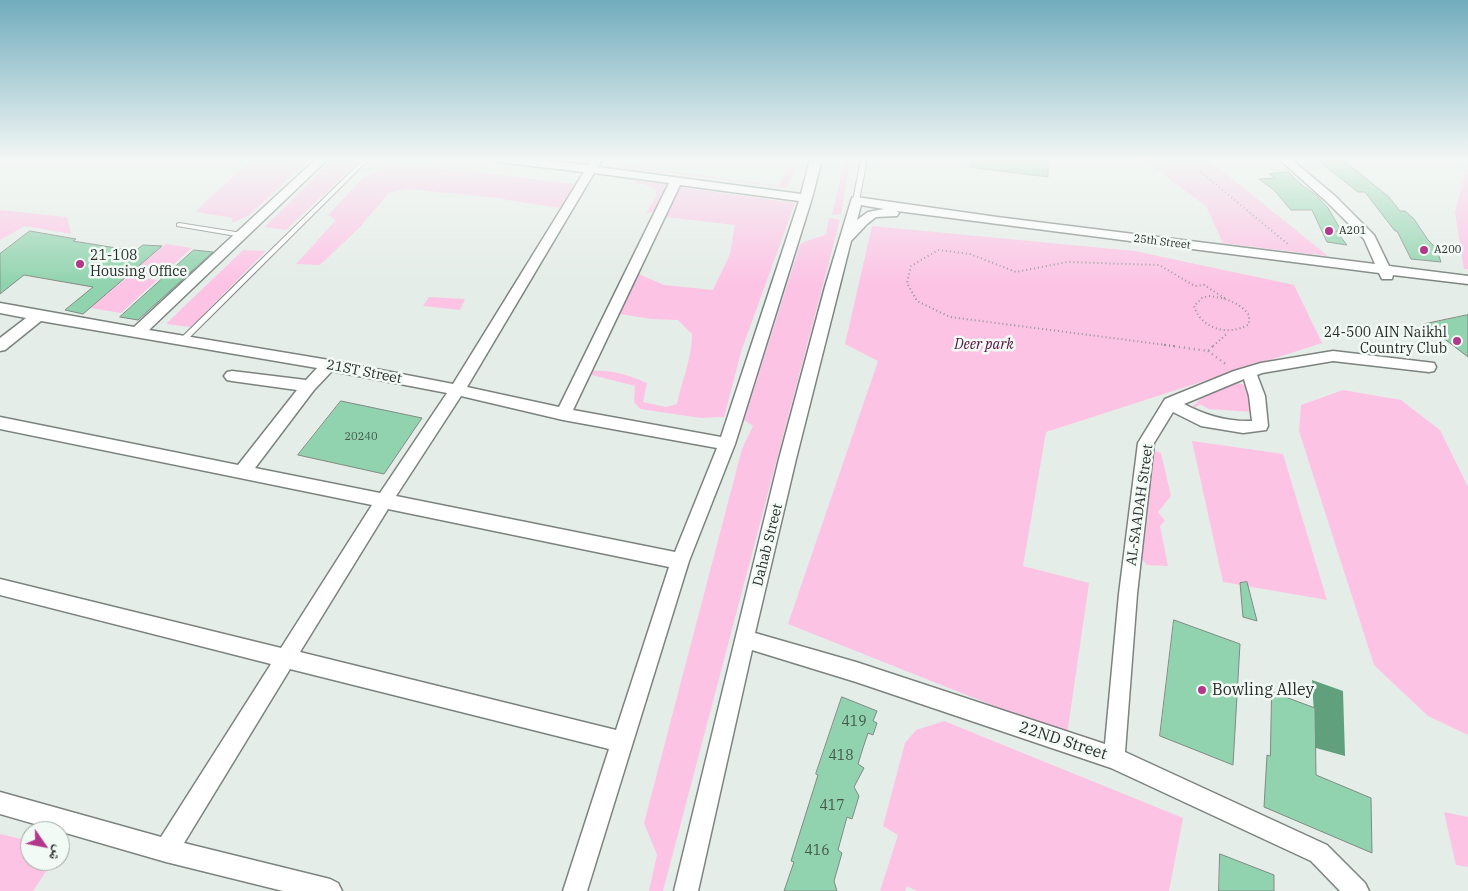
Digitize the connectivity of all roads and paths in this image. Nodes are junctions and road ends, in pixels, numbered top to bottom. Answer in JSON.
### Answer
{"nodes":[{"id":1,"x":279,"y":201,"type":"edge"},
{"id":2,"x":326,"y":201,"type":"edge"},
{"id":3,"x":572,"y":201,"type":"edge"},
{"id":4,"x":667,"y":201,"type":"edge"},
{"id":5,"x":805,"y":201,"type":"edge"},
{"id":6,"x":856,"y":201,"type":"joint"},
{"id":7,"x":1234,"y":201,"type":"edge"},
{"id":8,"x":1332,"y":201,"type":"edge"},
{"id":9,"x":178,"y":225,"type":"dead end"},
{"id":10,"x":242,"y":235,"type":"junction"},
{"id":11,"x":844,"y":245,"type":"junction"},
{"id":12,"x":1305,"y":260,"type":"junction"},
{"id":13,"x":1385,"y":273,"type":"junction"},
{"id":14,"x":1468,"y":280,"type":"edge"},
{"id":15,"x":1468,"y":286,"type":"edge"},
{"id":16,"x":1226,"y":299,"type":"junction"},
{"id":17,"x":0,"y":308,"type":"edge"},
{"id":18,"x":38,"y":316,"type":"junction"},
{"id":19,"x":138,"y":332,"type":"junction"},
{"id":20,"x":1228,"y":333,"type":"junction"},
{"id":21,"x":184,"y":339,"type":"junction"},
{"id":22,"x":0,"y":346,"type":"edge"},
{"id":23,"x":1208,"y":351,"type":"junction"},
{"id":24,"x":329,"y":365,"type":"junction"},
{"id":25,"x":1429,"y":367,"type":"dead end"},
{"id":26,"x":1244,"y":373,"type":"junction"},
{"id":27,"x":232,"y":376,"type":"dead end"},
{"id":28,"x":309,"y":386,"type":"junction"},
{"id":29,"x":457,"y":390,"type":"junction"},
{"id":30,"x":1170,"y":403,"type":"junction"},
{"id":31,"x":564,"y":414,"type":"junction"},
{"id":32,"x":0,"y":423,"type":"edge"},
{"id":33,"x":727,"y":444,"type":"junction"},
{"id":34,"x":242,"y":472,"type":"junction"},
{"id":35,"x":384,"y":501,"type":"junction"},
{"id":36,"x":680,"y":561,"type":"junction"},
{"id":37,"x":0,"y":587,"type":"edge"},
{"id":38,"x":744,"y":639,"type":"junction"},
{"id":39,"x":286,"y":658,"type":"junction"},
{"id":40,"x":622,"y":742,"type":"junction"},
{"id":41,"x":1114,"y":758,"type":"junction"},
{"id":42,"x":0,"y":803,"type":"edge"},
{"id":43,"x":166,"y":850,"type":"junction"},
{"id":44,"x":330,"y":891,"type":"edge"},
{"id":45,"x":575,"y":891,"type":"edge"},
{"id":46,"x":686,"y":891,"type":"edge"},
{"id":47,"x":1357,"y":891,"type":"edge"}],
"edges":[{"from":1,"to":10,"type":"street"},
{"from":2,"to":21,"type":"lane"},
{"from":3,"to":29,"type":"street"},
{"from":4,"to":31,"type":"street"},
{"from":5,"to":33,"type":"street"},
{"from":6,"to":11,"type":"street","name":"Dahab Street"},
{"from":6,"to":12,"type":"street","name":"25th Street"},
{"from":7,"to":12,"type":"path"},
{"from":8,"to":13,"type":"street"},
{"from":9,"to":10,"type":"lane"},
{"from":10,"to":19,"type":"street"},
{"from":11,"to":13,"type":"street","name":"25th Street"},
{"from":11,"to":38,"type":"street","name":"Dahab Street"},
{"from":12,"to":13,"type":"street","name":"25th Street"},
{"from":13,"to":14,"type":"street","name":"25th Street"},
{"from":13,"to":15,"type":"street","name":"25th Street"},
{"from":16,"to":20,"type":"path"},
{"from":16,"to":20,"type":"path"},
{"from":16,"to":23,"type":"path"},
{"from":17,"to":18,"type":"street","name":"21ST Street"},
{"from":18,"to":19,"type":"street","name":"21ST Street"},
{"from":18,"to":22,"type":"street"},
{"from":19,"to":21,"type":"street","name":"21ST Street"},
{"from":20,"to":23,"type":"path"},
{"from":21,"to":24,"type":"street","name":"21ST Street"},
{"from":23,"to":26,"type":"path"},
{"from":24,"to":28,"type":"street"},
{"from":24,"to":29,"type":"street","name":"21ST Street"},
{"from":25,"to":26,"type":"street"},
{"from":26,"to":30,"type":"street"},
{"from":26,"to":30,"type":"street"},
{"from":27,"to":28,"type":"street"},
{"from":28,"to":34,"type":"street"},
{"from":29,"to":31,"type":"street","name":"21ST Street"},
{"from":29,"to":35,"type":"street"},
{"from":30,"to":41,"type":"street","name":"AL-SAADAH Street"},
{"from":31,"to":33,"type":"street","name":"21ST Street"},
{"from":32,"to":34,"type":"street"},
{"from":33,"to":36,"type":"street"},
{"from":34,"to":35,"type":"street"},
{"from":35,"to":36,"type":"street"},
{"from":35,"to":39,"type":"street"},
{"from":36,"to":40,"type":"street"},
{"from":37,"to":39,"type":"street"},
{"from":38,"to":41,"type":"street","name":"22ND Street"},
{"from":38,"to":46,"type":"street","name":"Dahab Street"},
{"from":39,"to":40,"type":"street"},
{"from":39,"to":43,"type":"street"},
{"from":40,"to":45,"type":"street"},
{"from":41,"to":47,"type":"street","name":"22ND Street"},
{"from":42,"to":43,"type":"street"},
{"from":43,"to":44,"type":"street"}]}
